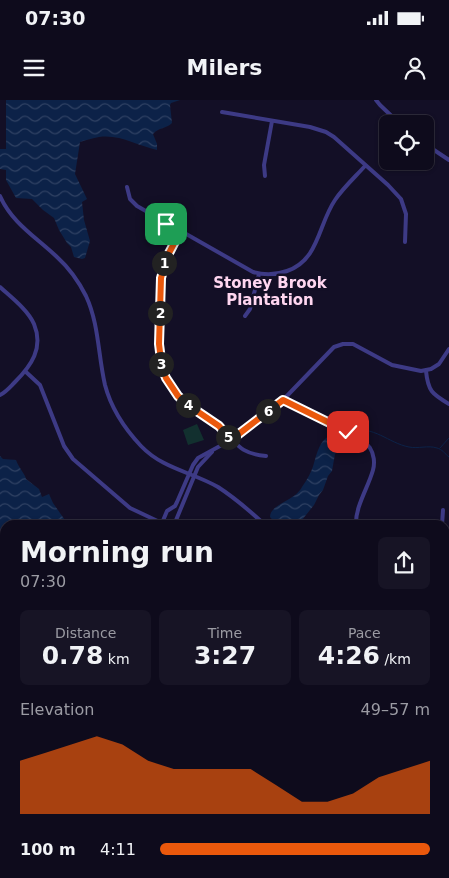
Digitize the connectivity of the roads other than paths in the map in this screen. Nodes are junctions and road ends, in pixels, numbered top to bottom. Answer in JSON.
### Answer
{"nodes":[{"id":1,"x":376,"y":100,"type":"edge"},
{"id":2,"x":222,"y":112,"type":"dead end"},
{"id":3,"x":391,"y":115,"type":"edge"},
{"id":4,"x":272,"y":121,"type":"junction"},
{"id":5,"x":434,"y":150,"type":"edge"},
{"id":6,"x":449,"y":160,"type":"edge"},
{"id":7,"x":366,"y":166,"type":"junction"},
{"id":8,"x":264,"y":176,"type":"dead end"},
{"id":9,"x":127,"y":187,"type":"dead end"},
{"id":10,"x":1,"y":198,"type":"edge"},
{"id":11,"x":180,"y":232,"type":"junction"},
{"id":12,"x":405,"y":242,"type":"dead end"},
{"id":13,"x":259,"y":274,"type":"junction"},
{"id":14,"x":0,"y":287,"type":"edge"},
{"id":15,"x":245,"y":316,"type":"dead end"},
{"id":16,"x":449,"y":349,"type":"edge"},
{"id":17,"x":426,"y":371,"type":"junction"},
{"id":18,"x":26,"y":372,"type":"junction"},
{"id":19,"x":0,"y":395,"type":"edge"},
{"id":20,"x":283,"y":400,"type":"junction"},
{"id":21,"x":449,"y":404,"type":"edge"},
{"id":22,"x":231,"y":440,"type":"junction"},
{"id":23,"x":213,"y":450,"type":"junction"},
{"id":24,"x":266,"y":456,"type":"dead end"},
{"id":25,"x":189,"y":475,"type":"junction"},
{"id":26,"x":195,"y":477,"type":"junction"},
{"id":27,"x":176,"y":505,"type":"junction"},
{"id":28,"x":181,"y":508,"type":"junction"},
{"id":29,"x":443,"y":510,"type":"dead end"},
{"id":30,"x":155,"y":520,"type":"edge"},
{"id":31,"x":165,"y":520,"type":"edge"},
{"id":32,"x":176,"y":520,"type":"edge"},
{"id":33,"x":259,"y":520,"type":"edge"},
{"id":34,"x":357,"y":520,"type":"edge"},
{"id":35,"x":442,"y":520,"type":"edge"}],
"edges":[{"from":1,"to":3,"type":"street"},
{"from":2,"to":4,"type":"street"},
{"from":4,"to":7,"type":"street"},
{"from":4,"to":8,"type":"street"},
{"from":5,"to":6,"type":"street"},
{"from":7,"to":12,"type":"street"},
{"from":7,"to":13,"type":"street"},
{"from":9,"to":11,"type":"street"},
{"from":10,"to":25,"type":"street"},
{"from":11,"to":13,"type":"street"},
{"from":11,"to":22,"type":"street"},
{"from":13,"to":15,"type":"street"},
{"from":14,"to":18,"type":"street"},
{"from":16,"to":17,"type":"street"},
{"from":17,"to":20,"type":"street"},
{"from":17,"to":21,"type":"street"},
{"from":18,"to":19,"type":"street"},
{"from":18,"to":30,"type":"street"},
{"from":20,"to":22,"type":"street"},
{"from":20,"to":34,"type":"street"},
{"from":22,"to":23,"type":"street"},
{"from":22,"to":24,"type":"street"},
{"from":23,"to":25,"type":"street"},
{"from":23,"to":26,"type":"street"},
{"from":25,"to":26,"type":"street"},
{"from":25,"to":27,"type":"street"},
{"from":26,"to":28,"type":"street"},
{"from":26,"to":33,"type":"street"},
{"from":27,"to":28,"type":"street"},
{"from":27,"to":31,"type":"street"},
{"from":28,"to":32,"type":"street"},
{"from":29,"to":35,"type":"street"}]}
